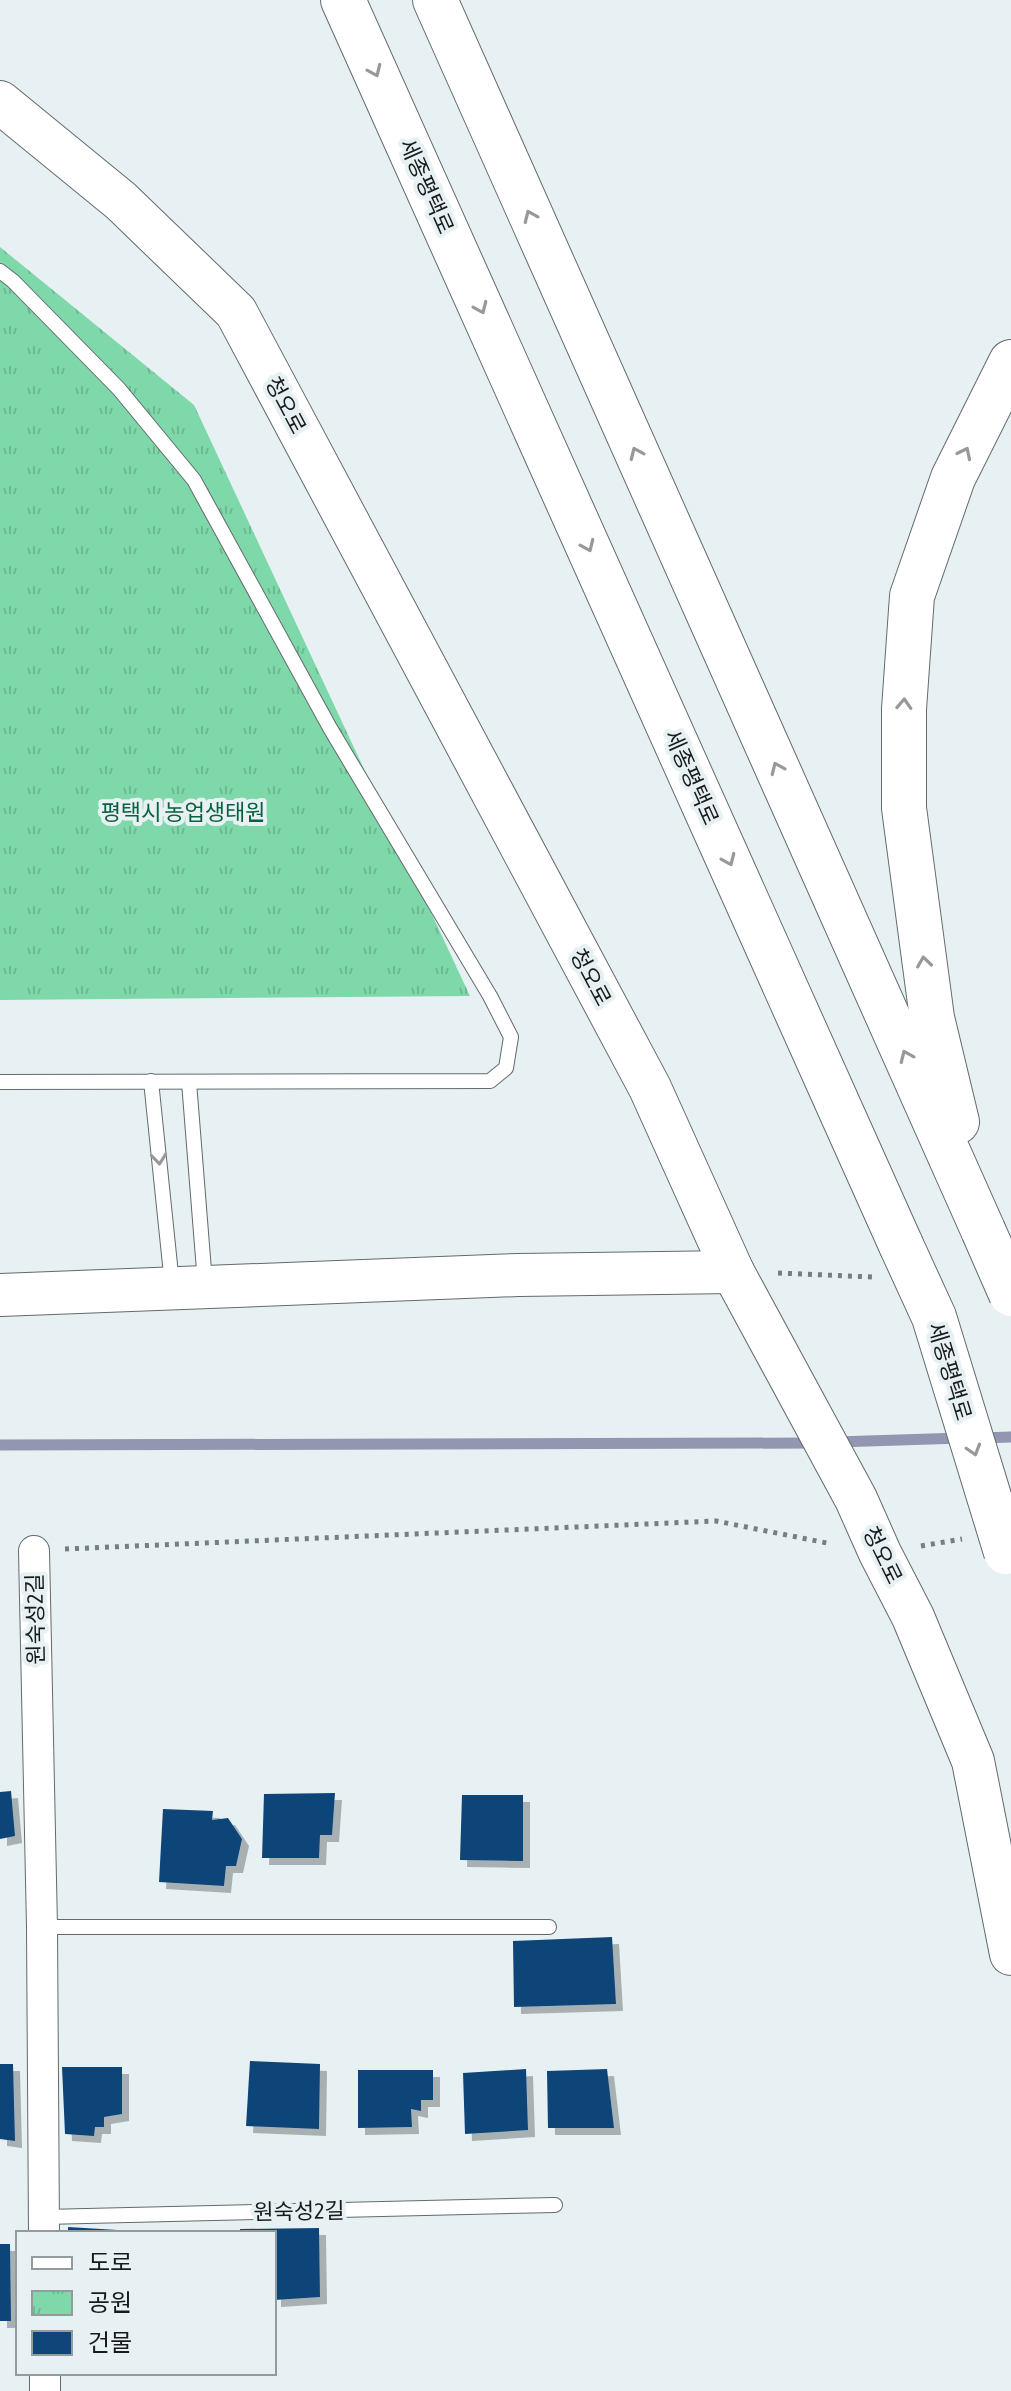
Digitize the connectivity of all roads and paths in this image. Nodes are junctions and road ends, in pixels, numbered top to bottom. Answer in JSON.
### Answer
{"nodes":[{"id":1,"x":343,"y":0,"type":"edge"},
{"id":2,"x":437,"y":7,"type":"edge"},
{"id":3,"x":0,"y":102,"type":"edge"},
{"id":4,"x":0,"y":271,"type":"edge"},
{"id":5,"x":1011,"y":362,"type":"edge"},
{"id":6,"x":151,"y":1081,"type":"junction"},
{"id":7,"x":0,"y":1082,"type":"edge"},
{"id":8,"x":189,"y":1082,"type":"junction"},
{"id":9,"x":983,"y":1230,"type":"junction"},
{"id":10,"x":733,"y":1272,"type":"junction"},
{"id":11,"x":189,"y":1288,"type":"junction"},
{"id":12,"x":1011,"y":1294,"type":"edge"},
{"id":13,"x":0,"y":1295,"type":"edge"},
{"id":14,"x":34,"y":1551,"type":"joint"},
{"id":15,"x":997,"y":1552,"type":"edge"},
{"id":16,"x":880,"y":1553,"type":"junction"},
{"id":17,"x":42,"y":1927,"type":"junction"},
{"id":18,"x":549,"y":1927,"type":"dead end"},
{"id":19,"x":1011,"y":1954,"type":"edge"},
{"id":20,"x":555,"y":2205,"type":"dead end"},
{"id":21,"x":44,"y":2225,"type":"edge"}],
"edges":[{"from":1,"to":15,"type":"highway","name":"세종평택로","one_way":true,"bridge":true},
{"from":9,"to":2,"type":"highway","one_way":true},
{"from":3,"to":10,"type":"street","name":"청오로"},
{"from":4,"to":8,"type":"lane"},
{"from":9,"to":5,"type":"highway","one_way":true},
{"from":6,"to":7,"type":"lane"},
{"from":6,"to":8,"type":"lane"},
{"from":6,"to":11,"type":"lane","one_way":true},
{"from":8,"to":11,"type":"lane"},
{"from":9,"to":12,"type":"highway","bridge":true},
{"from":10,"to":11,"type":"street"},
{"from":10,"to":16,"type":"street","name":"청오로"},
{"from":11,"to":13,"type":"street"},
{"from":14,"to":16,"type":"path"},
{"from":14,"to":17,"type":"street","name":"원숙성2길"},
{"from":15,"to":16,"type":"path"},
{"from":16,"to":19,"type":"street","name":"청오로"},
{"from":17,"to":18,"type":"lane"},
{"from":17,"to":21,"type":"street","name":"원숙성2길"},
{"from":20,"to":21,"type":"lane","name":"원숙성2길"}]}
